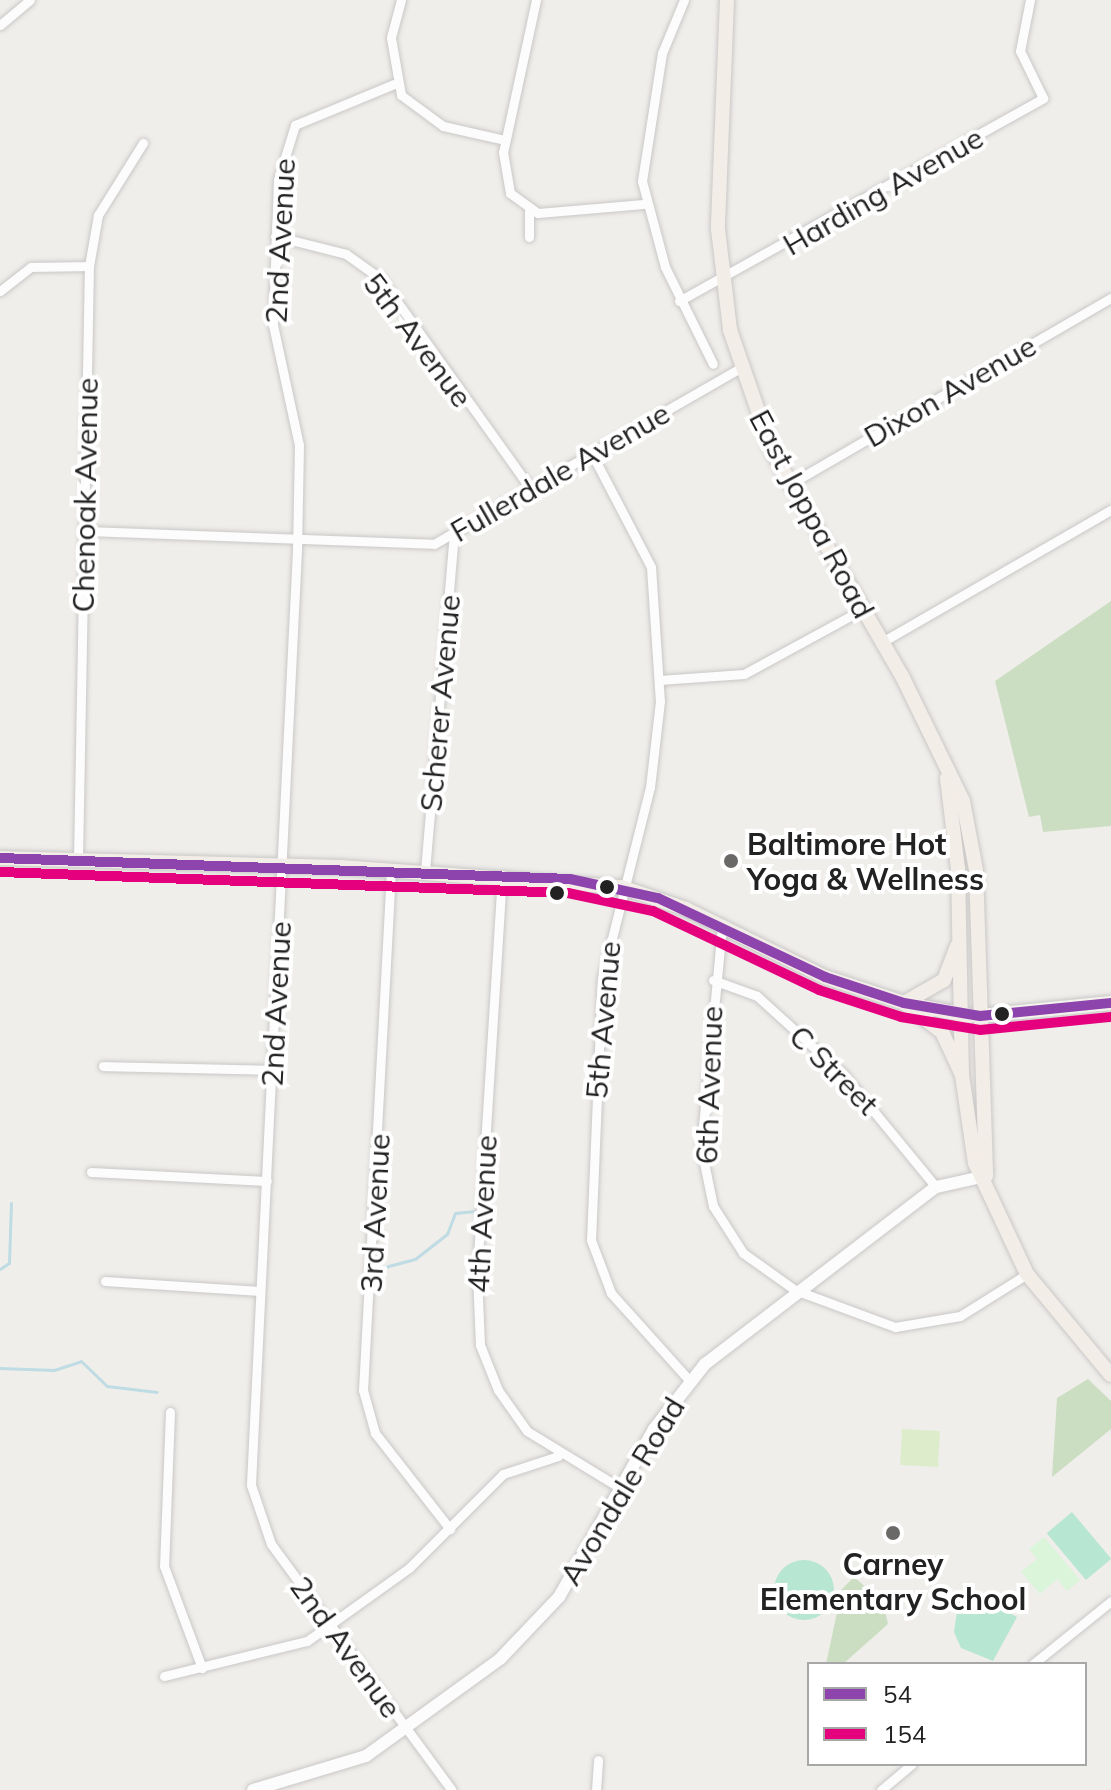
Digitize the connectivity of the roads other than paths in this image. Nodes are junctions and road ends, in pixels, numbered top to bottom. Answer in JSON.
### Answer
{"nodes":[{"id":1,"x":30,"y":0,"type":"edge"},
{"id":2,"x":401,"y":0,"type":"edge"},
{"id":3,"x":536,"y":0,"type":"edge"},
{"id":4,"x":684,"y":0,"type":"edge"},
{"id":5,"x":727,"y":0,"type":"edge"},
{"id":6,"x":1030,"y":0,"type":"edge"},
{"id":7,"x":0,"y":25,"type":"edge"},
{"id":8,"x":394,"y":84,"type":"junction"},
{"id":9,"x":505,"y":140,"type":"junction"},
{"id":10,"x":143,"y":143,"type":"dead end"},
{"id":11,"x":644,"y":204,"type":"junction"},
{"id":12,"x":529,"y":211,"type":"junction"},
{"id":13,"x":275,"y":236,"type":"junction"},
{"id":14,"x":529,"y":237,"type":"dead end"},
{"id":15,"x":89,"y":266,"type":"junction"},
{"id":16,"x":722,"y":282,"type":"junction"},
{"id":17,"x":0,"y":291,"type":"edge"},
{"id":18,"x":1111,"y":298,"type":"edge"},
{"id":19,"x":679,"y":301,"type":"junction"},
{"id":20,"x":713,"y":364,"type":"dead end"},
{"id":21,"x":740,"y":368,"type":"junction"},
{"id":22,"x":592,"y":454,"type":"junction"},
{"id":23,"x":790,"y":484,"type":"junction"},
{"id":24,"x":531,"y":489,"type":"junction"},
{"id":25,"x":1111,"y":510,"type":"edge"},
{"id":26,"x":85,"y":531,"type":"junction"},
{"id":27,"x":454,"y":534,"type":"junction"},
{"id":28,"x":297,"y":539,"type":"junction"},
{"id":29,"x":863,"y":609,"type":"junction"},
{"id":30,"x":882,"y":642,"type":"junction"},
{"id":31,"x":659,"y":680,"type":"junction"},
{"id":32,"x":947,"y":774,"type":"junction"},
{"id":33,"x":0,"y":858,"type":"edge"},
{"id":34,"x":78,"y":859,"type":"junction"},
{"id":35,"x":287,"y":865,"type":"junction"},
{"id":36,"x":391,"y":870,"type":"junction"},
{"id":37,"x":425,"y":871,"type":"junction"},
{"id":38,"x":502,"y":875,"type":"junction"},
{"id":39,"x":621,"y":887,"type":"junction"},
{"id":40,"x":722,"y":926,"type":"junction"},
{"id":41,"x":960,"y":931,"type":"junction"},
{"id":42,"x":713,"y":980,"type":"junction"},
{"id":43,"x":904,"y":1003,"type":"junction"},
{"id":44,"x":1111,"y":1003,"type":"edge"},
{"id":45,"x":962,"y":1015,"type":"junction"},
{"id":46,"x":980,"y":1016,"type":"junction"},
{"id":47,"x":103,"y":1066,"type":"dead end"},
{"id":48,"x":273,"y":1070,"type":"junction"},
{"id":49,"x":962,"y":1075,"type":"junction"},
{"id":50,"x":91,"y":1172,"type":"dead end"},
{"id":51,"x":986,"y":1176,"type":"junction"},
{"id":52,"x":267,"y":1181,"type":"junction"},
{"id":53,"x":936,"y":1187,"type":"junction"},
{"id":54,"x":1027,"y":1274,"type":"junction"},
{"id":55,"x":105,"y":1281,"type":"dead end"},
{"id":56,"x":795,"y":1290,"type":"junction"},
{"id":57,"x":260,"y":1291,"type":"junction"},
{"id":58,"x":1108,"y":1368,"type":"edge"},
{"id":59,"x":689,"y":1380,"type":"junction"},
{"id":60,"x":170,"y":1412,"type":"dead end"},
{"id":61,"x":558,"y":1456,"type":"junction"},
{"id":62,"x":620,"y":1488,"type":"junction"},
{"id":63,"x":450,"y":1529,"type":"junction"},
{"id":64,"x":1111,"y":1601,"type":"edge"},
{"id":65,"x":331,"y":1626,"type":"junction"},
{"id":66,"x":1035,"y":1662,"type":"edge"},
{"id":67,"x":202,"y":1668,"type":"junction"},
{"id":68,"x":164,"y":1676,"type":"dead end"},
{"id":69,"x":407,"y":1729,"type":"junction"},
{"id":70,"x":598,"y":1760,"type":"dead end"},
{"id":71,"x":910,"y":1766,"type":"edge"},
{"id":72,"x":253,"y":1790,"type":"edge"},
{"id":73,"x":452,"y":1790,"type":"edge"},
{"id":74,"x":596,"y":1790,"type":"edge"},
{"id":75,"x":881,"y":1790,"type":"edge"}],
"edges":[{"from":1,"to":7,"type":"street"},
{"from":2,"to":8,"type":"street"},
{"from":3,"to":9,"type":"street"},
{"from":4,"to":11,"type":"street"},
{"from":5,"to":16,"type":"main road","name":"East Joppa Road"},
{"from":6,"to":16,"type":"street","name":"Harding Avenue"},
{"from":8,"to":9,"type":"street"},
{"from":8,"to":13,"type":"street","name":"2nd Avenue"},
{"from":9,"to":12,"type":"street"},
{"from":10,"to":15,"type":"street","name":"Chenoak Avenue"},
{"from":11,"to":12,"type":"street"},
{"from":11,"to":19,"type":"street"},
{"from":12,"to":14,"type":"street"},
{"from":13,"to":24,"type":"street","name":"5th Avenue"},
{"from":13,"to":28,"type":"street","name":"2nd Avenue"},
{"from":15,"to":17,"type":"street"},
{"from":15,"to":26,"type":"street","name":"Chenoak Avenue"},
{"from":16,"to":19,"type":"street","name":"Harding Avenue"},
{"from":16,"to":21,"type":"main road","name":"East Joppa Road"},
{"from":18,"to":23,"type":"street","name":"Dixon Avenue"},
{"from":19,"to":20,"type":"street"},
{"from":21,"to":22,"type":"street","name":"Fullerdale Avenue"},
{"from":21,"to":23,"type":"main road","name":"East Joppa Road"},
{"from":22,"to":24,"type":"street","name":"Fullerdale Avenue"},
{"from":22,"to":31,"type":"street","name":"5th Avenue"},
{"from":23,"to":29,"type":"main road","name":"East Joppa Road"},
{"from":24,"to":27,"type":"street","name":"Fullerdale Avenue"},
{"from":25,"to":30,"type":"street"},
{"from":26,"to":28,"type":"street","name":"Fullerdale Avenue"},
{"from":26,"to":34,"type":"street","name":"Chenoak Avenue"},
{"from":27,"to":28,"type":"street","name":"Fullerdale Avenue"},
{"from":27,"to":37,"type":"street","name":"Scherer Avenue"},
{"from":28,"to":35,"type":"street","name":"2nd Avenue"},
{"from":29,"to":30,"type":"main road","name":"East Joppa Road"},
{"from":29,"to":31,"type":"street"},
{"from":30,"to":32,"type":"main road","name":"East Joppa Road"},
{"from":31,"to":39,"type":"street","name":"5th Avenue"},
{"from":32,"to":41,"type":"main road","name":"East Joppa Road"},
{"from":32,"to":46,"type":"main road","name":"East Joppa Road"},
{"from":33,"to":34,"type":"main road"},
{"from":34,"to":35,"type":"main road"},
{"from":35,"to":36,"type":"main road"},
{"from":35,"to":48,"type":"street","name":"2nd Avenue"},
{"from":36,"to":37,"type":"main road"},
{"from":36,"to":63,"type":"street","name":"3rd Avenue"},
{"from":37,"to":38,"type":"main road"},
{"from":38,"to":39,"type":"main road"},
{"from":38,"to":61,"type":"street","name":"4th Avenue"},
{"from":39,"to":40,"type":"main road"},
{"from":39,"to":59,"type":"street","name":"5th Avenue"},
{"from":40,"to":42,"type":"street","name":"6th Avenue"},
{"from":40,"to":43,"type":"main road"},
{"from":41,"to":43,"type":"main road"},
{"from":41,"to":45,"type":"main road","name":"East Joppa Road"},
{"from":42,"to":53,"type":"street","name":"C Street"},
{"from":42,"to":56,"type":"street","name":"6th Avenue"},
{"from":43,"to":45,"type":"main road"},
{"from":43,"to":49,"type":"main road"},
{"from":44,"to":46,"type":"main road"},
{"from":45,"to":46,"type":"main road"},
{"from":45,"to":49,"type":"main road","name":"East Joppa Road"},
{"from":46,"to":51,"type":"main road","name":"East Joppa Road"},
{"from":47,"to":48,"type":"street"},
{"from":48,"to":52,"type":"street","name":"2nd Avenue"},
{"from":49,"to":51,"type":"main road"},
{"from":50,"to":52,"type":"street"},
{"from":51,"to":53,"type":"street","name":"Avondale Road"},
{"from":51,"to":54,"type":"main road"},
{"from":52,"to":57,"type":"street","name":"2nd Avenue"},
{"from":53,"to":56,"type":"street","name":"Avondale Road"},
{"from":54,"to":56,"type":"street","name":"6th Avenue"},
{"from":54,"to":58,"type":"main road"},
{"from":55,"to":57,"type":"street"},
{"from":56,"to":59,"type":"street","name":"Avondale Road"},
{"from":57,"to":65,"type":"street","name":"2nd Avenue"},
{"from":59,"to":62,"type":"street","name":"Avondale Road"},
{"from":60,"to":67,"type":"street"},
{"from":61,"to":62,"type":"street","name":"4th Avenue"},
{"from":61,"to":63,"type":"street"},
{"from":62,"to":69,"type":"street","name":"Avondale Road"},
{"from":63,"to":65,"type":"street"},
{"from":64,"to":66,"type":"street"},
{"from":65,"to":67,"type":"street"},
{"from":65,"to":69,"type":"street","name":"2nd Avenue"},
{"from":67,"to":68,"type":"street"},
{"from":69,"to":72,"type":"street","name":"Avondale Road"},
{"from":69,"to":73,"type":"street","name":"2nd Avenue"},
{"from":70,"to":74,"type":"street"},
{"from":71,"to":75,"type":"street"}]}
